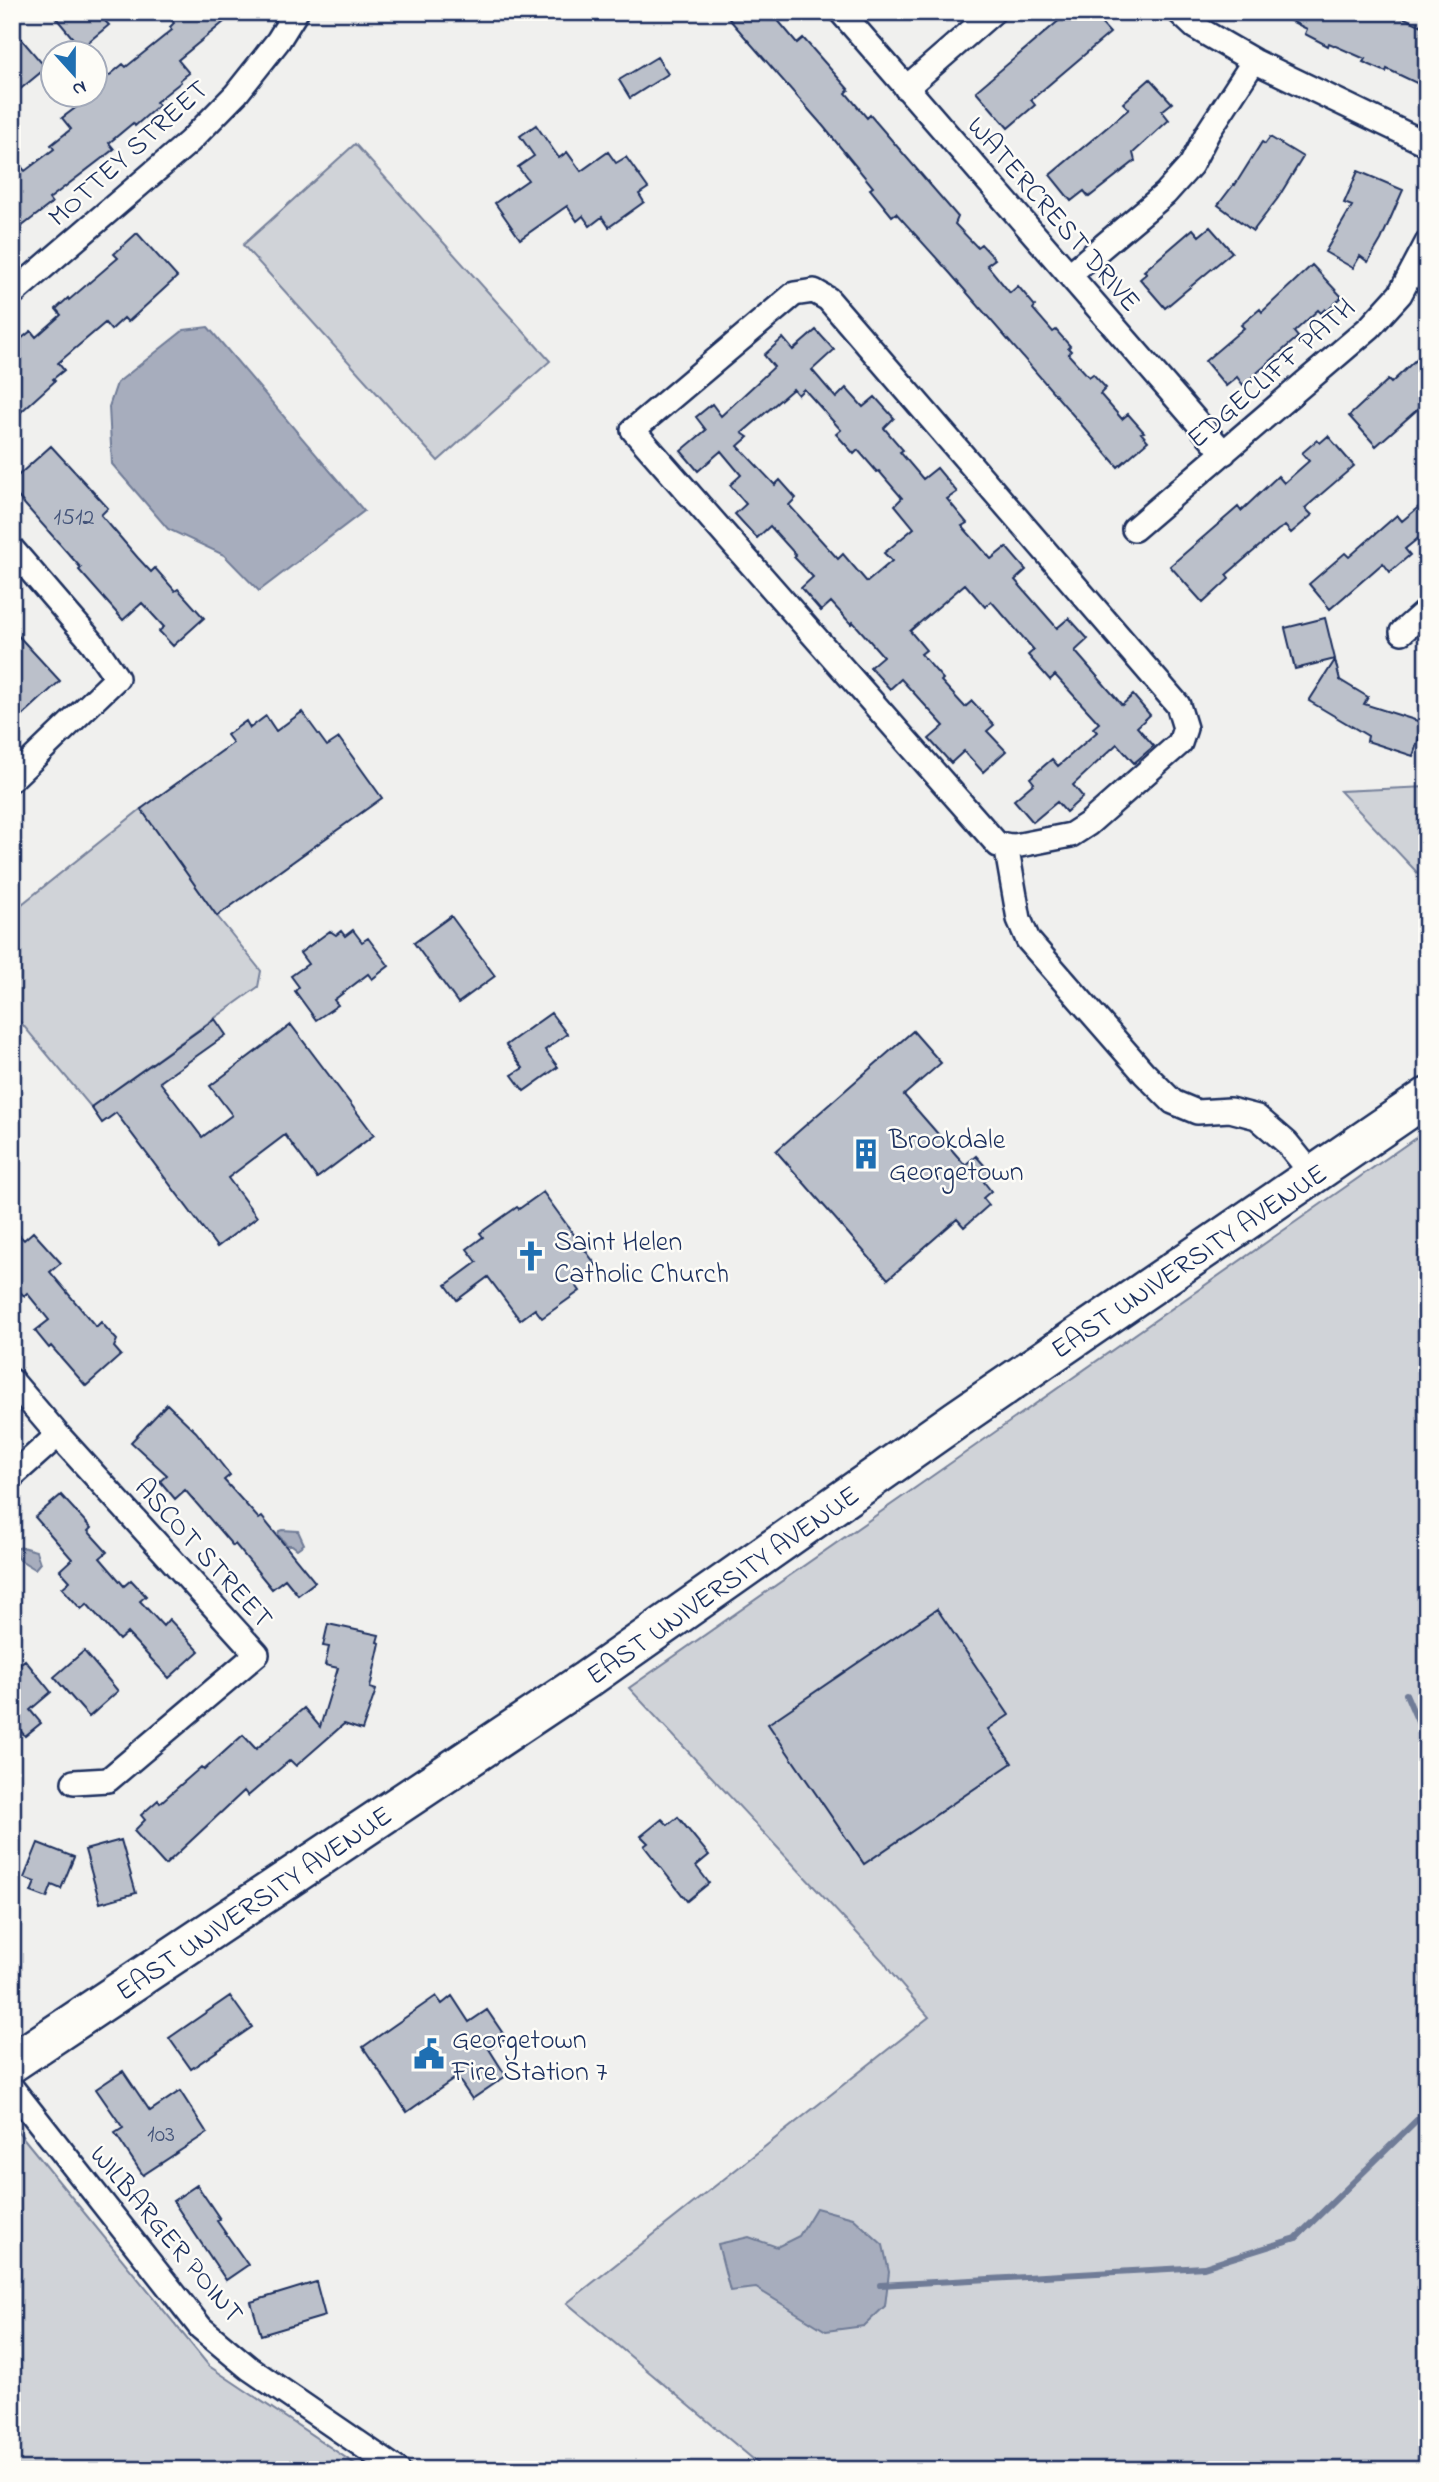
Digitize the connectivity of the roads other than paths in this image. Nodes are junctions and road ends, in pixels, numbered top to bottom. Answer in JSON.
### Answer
{"nodes":[{"id":1,"x":296,"y":12,"type":"edge"},
{"id":2,"x":841,"y":12,"type":"edge"},
{"id":3,"x":993,"y":12,"type":"edge"},
{"id":4,"x":1179,"y":12,"type":"edge"},
{"id":5,"x":1254,"y":61,"type":"junction"},
{"id":6,"x":906,"y":88,"type":"junction"},
{"id":7,"x":1427,"y":144,"type":"edge"},
{"id":8,"x":1427,"y":243,"type":"edge"},
{"id":9,"x":1070,"y":274,"type":"junction"},
{"id":10,"x":12,"y":294,"type":"edge"},
{"id":11,"x":1224,"y":453,"type":"junction"},
{"id":12,"x":1134,"y":530,"type":"dead end"},
{"id":13,"x":12,"y":550,"type":"edge"},
{"id":14,"x":1427,"y":610,"type":"edge"},
{"id":15,"x":1402,"y":632,"type":"dead end"},
{"id":16,"x":12,"y":779,"type":"edge"},
{"id":17,"x":1006,"y":845,"type":"junction"},
{"id":18,"x":1427,"y":1097,"type":"edge"},
{"id":19,"x":1313,"y":1175,"type":"junction"},
{"id":20,"x":12,"y":1381,"type":"edge"},
{"id":21,"x":58,"y":1435,"type":"junction"},
{"id":22,"x":12,"y":1476,"type":"edge"},
{"id":23,"x":74,"y":1782,"type":"dead end"},
{"id":24,"x":12,"y":2063,"type":"edge"},
{"id":25,"x":12,"y":2088,"type":"edge"},
{"id":26,"x":398,"y":2470,"type":"edge"}],
"edges":[{"from":1,"to":10,"type":"street","name":"MOTTEY STREET"},
{"from":2,"to":6,"type":"street","name":"WATERCREST DRIVE"},
{"from":3,"to":6,"type":"street"},
{"from":4,"to":5,"type":"street"},
{"from":5,"to":7,"type":"street"},
{"from":5,"to":9,"type":"street"},
{"from":6,"to":9,"type":"street","name":"WATERCREST DRIVE"},
{"from":8,"to":11,"type":"street","name":"EDGECLIFF PATH"},
{"from":9,"to":11,"type":"street","name":"WATERCREST DRIVE"},
{"from":11,"to":12,"type":"street","name":"EDGECLIFF PATH"},
{"from":13,"to":16,"type":"street"},
{"from":14,"to":15,"type":"street"},
{"from":17,"to":17,"type":"street"},
{"from":17,"to":19,"type":"street"},
{"from":18,"to":19,"type":"main road","name":"EAST UNIVERSITY AVENUE"},
{"from":19,"to":24,"type":"main road","name":"EAST UNIVERSITY AVENUE"},
{"from":20,"to":21,"type":"street","name":"ASCOT STREET"},
{"from":21,"to":22,"type":"street"},
{"from":21,"to":23,"type":"street","name":"ASCOT STREET"},
{"from":25,"to":26,"type":"street","name":"WILBARGER POINT"}]}
